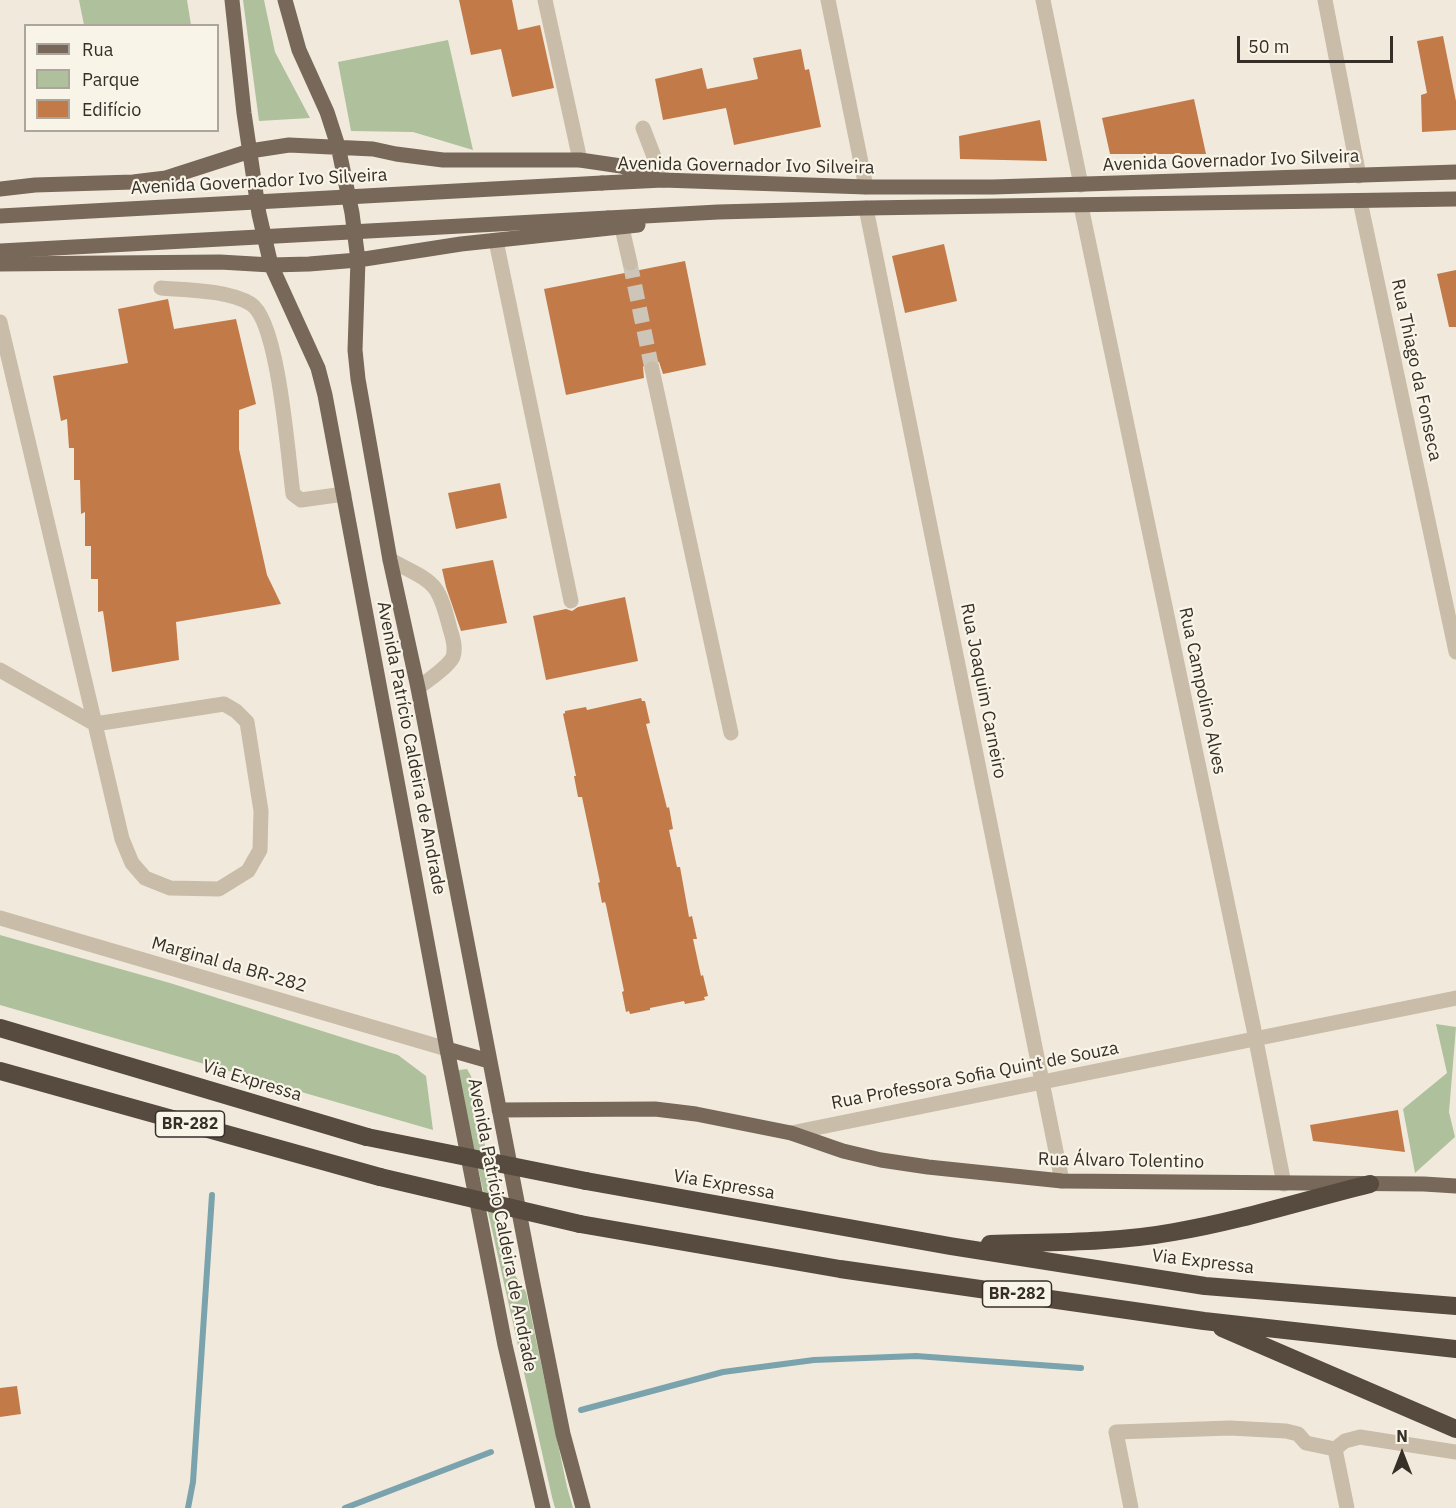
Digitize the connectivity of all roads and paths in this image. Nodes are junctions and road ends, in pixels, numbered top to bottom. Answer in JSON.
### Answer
{"nodes":[{"id":1,"x":232,"y":0,"type":"edge"},
{"id":2,"x":285,"y":0,"type":"edge"},
{"id":3,"x":545,"y":0,"type":"edge"},
{"id":4,"x":828,"y":0,"type":"edge"},
{"id":5,"x":1043,"y":0,"type":"edge"},
{"id":6,"x":1325,"y":0,"type":"edge"},
{"id":7,"x":643,"y":128,"type":"dead end"},
{"id":8,"x":338,"y":146,"type":"junction"},
{"id":9,"x":250,"y":151,"type":"junction"},
{"id":10,"x":580,"y":160,"type":"junction"},
{"id":11,"x":1456,"y":172,"type":"edge"},
{"id":12,"x":1359,"y":176,"type":"junction"},
{"id":13,"x":663,"y":180,"type":"junction"},
{"id":14,"x":1081,"y":185,"type":"junction"},
{"id":15,"x":866,"y":187,"type":"junction"},
{"id":16,"x":0,"y":189,"type":"edge"},
{"id":17,"x":1456,"y":199,"type":"edge"},
{"id":18,"x":1360,"y":201,"type":"junction"},
{"id":19,"x":1081,"y":206,"type":"junction"},
{"id":20,"x":866,"y":208,"type":"junction"},
{"id":21,"x":718,"y":212,"type":"junction"},
{"id":22,"x":0,"y":216,"type":"edge"},
{"id":23,"x":622,"y":228,"type":"junction"},
{"id":24,"x":496,"y":241,"type":"junction"},
{"id":25,"x":0,"y":251,"type":"edge"},
{"id":26,"x":358,"y":260,"type":"junction"},
{"id":27,"x":630,"y":263,"type":"tunnel mouth"},
{"id":28,"x":0,"y":264,"type":"edge"},
{"id":29,"x":271,"y":265,"type":"junction"},
{"id":30,"x":161,"y":288,"type":"dead end"},
{"id":31,"x":0,"y":322,"type":"edge"},
{"id":32,"x":3,"y":352,"type":"edge"},
{"id":33,"x":652,"y":369,"type":"tunnel mouth"},
{"id":34,"x":344,"y":494,"type":"junction"},
{"id":35,"x":390,"y":560,"type":"junction"},
{"id":36,"x":571,"y":601,"type":"dead end"},
{"id":37,"x":1456,"y":652,"type":"edge"},
{"id":38,"x":0,"y":670,"type":"edge"},
{"id":39,"x":418,"y":688,"type":"junction"},
{"id":40,"x":95,"y":724,"type":"junction"},
{"id":41,"x":731,"y":733,"type":"dead end"},
{"id":42,"x":0,"y":918,"type":"edge"},
{"id":43,"x":1456,"y":998,"type":"edge"},
{"id":44,"x":0,"y":1028,"type":"edge"},
{"id":45,"x":1255,"y":1039,"type":"junction"},
{"id":46,"x":447,"y":1049,"type":"junction"},
{"id":47,"x":489,"y":1061,"type":"junction"},
{"id":48,"x":0,"y":1071,"type":"edge"},
{"id":49,"x":1042,"y":1082,"type":"junction"},
{"id":50,"x":499,"y":1110,"type":"junction"},
{"id":51,"x":791,"y":1133,"type":"junction"},
{"id":52,"x":1062,"y":1182,"type":"junction"},
{"id":53,"x":1284,"y":1184,"type":"junction"},
{"id":54,"x":1370,"y":1184,"type":"junction"},
{"id":55,"x":1456,"y":1186,"type":"edge"},
{"id":56,"x":950,"y":1246,"type":"junction"},
{"id":57,"x":1456,"y":1306,"type":"edge"},
{"id":58,"x":1204,"y":1321,"type":"junction"},
{"id":59,"x":1456,"y":1350,"type":"edge"},
{"id":60,"x":1456,"y":1429,"type":"edge"},
{"id":61,"x":1335,"y":1449,"type":"junction"},
{"id":62,"x":1456,"y":1452,"type":"edge"},
{"id":63,"x":543,"y":1508,"type":"edge"},
{"id":64,"x":583,"y":1508,"type":"edge"},
{"id":65,"x":1131,"y":1508,"type":"edge"},
{"id":66,"x":1347,"y":1508,"type":"edge"}],
"edges":[{"from":1,"to":9,"type":"main road","name":"Avenida Patrício Caldeira de Andrade"},
{"from":2,"to":8,"type":"main road","name":"Avenida Patrício Caldeira de Andrade"},
{"from":3,"to":10,"type":"street"},
{"from":4,"to":15,"type":"street"},
{"from":5,"to":14,"type":"street"},
{"from":6,"to":12,"type":"street"},
{"from":7,"to":13,"type":"street"},
{"from":8,"to":9,"type":"main road"},
{"from":8,"to":10,"type":"main road"},
{"from":8,"to":26,"type":"main road","name":"Avenida Patrício Caldeira de Andrade"},
{"from":9,"to":16,"type":"main road"},
{"from":9,"to":29,"type":"main road","name":"Avenida Patrício Caldeira de Andrade"},
{"from":10,"to":13,"type":"main road"},
{"from":11,"to":12,"type":"main road","name":"Avenida Governador Ivo Silveira"},
{"from":12,"to":14,"type":"main road","name":"Avenida Governador Ivo Silveira"},
{"from":13,"to":15,"type":"main road","name":"Avenida Governador Ivo Silveira"},
{"from":13,"to":22,"type":"main road","name":"Avenida Governador Ivo Silveira","bridge":true},
{"from":14,"to":15,"type":"main road","name":"Avenida Governador Ivo Silveira"},
{"from":17,"to":18,"type":"main road"},
{"from":18,"to":19,"type":"main road"},
{"from":18,"to":37,"type":"street","name":"Rua Thiago da Fonseca"},
{"from":19,"to":20,"type":"main road"},
{"from":19,"to":45,"type":"street","name":"Rua Campolino Alves"},
{"from":20,"to":21,"type":"main road"},
{"from":20,"to":49,"type":"street","name":"Rua Joaquim Carneiro"},
{"from":21,"to":23,"type":"main road"},
{"from":21,"to":25,"type":"main road","bridge":true},
{"from":23,"to":24,"type":"main road"},
{"from":23,"to":27,"type":"street"},
{"from":24,"to":26,"type":"main road"},
{"from":24,"to":36,"type":"street"},
{"from":26,"to":29,"type":"main road"},
{"from":26,"to":35,"type":"main road","name":"Avenida Patrício Caldeira de Andrade"},
{"from":28,"to":29,"type":"main road"},
{"from":29,"to":34,"type":"main road","name":"Avenida Patrício Caldeira de Andrade"},
{"from":30,"to":34,"type":"street"},
{"from":31,"to":32,"type":"street"},
{"from":32,"to":40,"type":"street"},
{"from":33,"to":41,"type":"street"},
{"from":34,"to":46,"type":"main road","name":"Avenida Patrício Caldeira de Andrade"},
{"from":35,"to":39,"type":"main road","name":"Avenida Patrício Caldeira de Andrade"},
{"from":35,"to":39,"type":"street"},
{"from":38,"to":40,"type":"street"},
{"from":39,"to":47,"type":"main road","name":"Avenida Patrício Caldeira de Andrade"},
{"from":40,"to":40,"type":"street"},
{"from":42,"to":46,"type":"street","name":"Marginal da BR-282"},
{"from":43,"to":45,"type":"street","name":"Rua Professora Sofia Quint de Souza"},
{"from":44,"to":56,"type":"highway","name":"Via Expressa","number":"BR-282","bridge":true},
{"from":45,"to":49,"type":"street","name":"Rua Professora Sofia Quint de Souza"},
{"from":45,"to":53,"type":"street","name":"Rua Campolino Alves"},
{"from":46,"to":47,"type":"main road"},
{"from":46,"to":63,"type":"main road","name":"Avenida Patrício Caldeira de Andrade"},
{"from":47,"to":50,"type":"main road","name":"Avenida Patrício Caldeira de Andrade"},
{"from":48,"to":58,"type":"highway","number":"BR-282","bridge":true},
{"from":49,"to":51,"type":"street","name":"Rua Professora Sofia Quint de Souza"},
{"from":49,"to":52,"type":"street","name":"Rua Joaquim Carneiro"},
{"from":50,"to":51,"type":"main road","name":"Rua Professora Sofia Quint de Souza"},
{"from":50,"to":64,"type":"main road","name":"Avenida Patrício Caldeira de Andrade"},
{"from":51,"to":52,"type":"main road","name":"Rua Álvaro Tolentino"},
{"from":52,"to":53,"type":"main road","name":"Rua Álvaro Tolentino"},
{"from":53,"to":54,"type":"main road","name":"Rua Álvaro Tolentino"},
{"from":54,"to":55,"type":"main road","name":"Rua Álvaro Tolentino"},
{"from":54,"to":56,"type":"highway"},
{"from":56,"to":57,"type":"highway","name":"Via Expressa","number":"BR-282"},
{"from":58,"to":59,"type":"highway","number":"BR-282"},
{"from":58,"to":60,"type":"highway"},
{"from":61,"to":62,"type":"street"},
{"from":61,"to":65,"type":"street"},
{"from":61,"to":66,"type":"street"}]}
